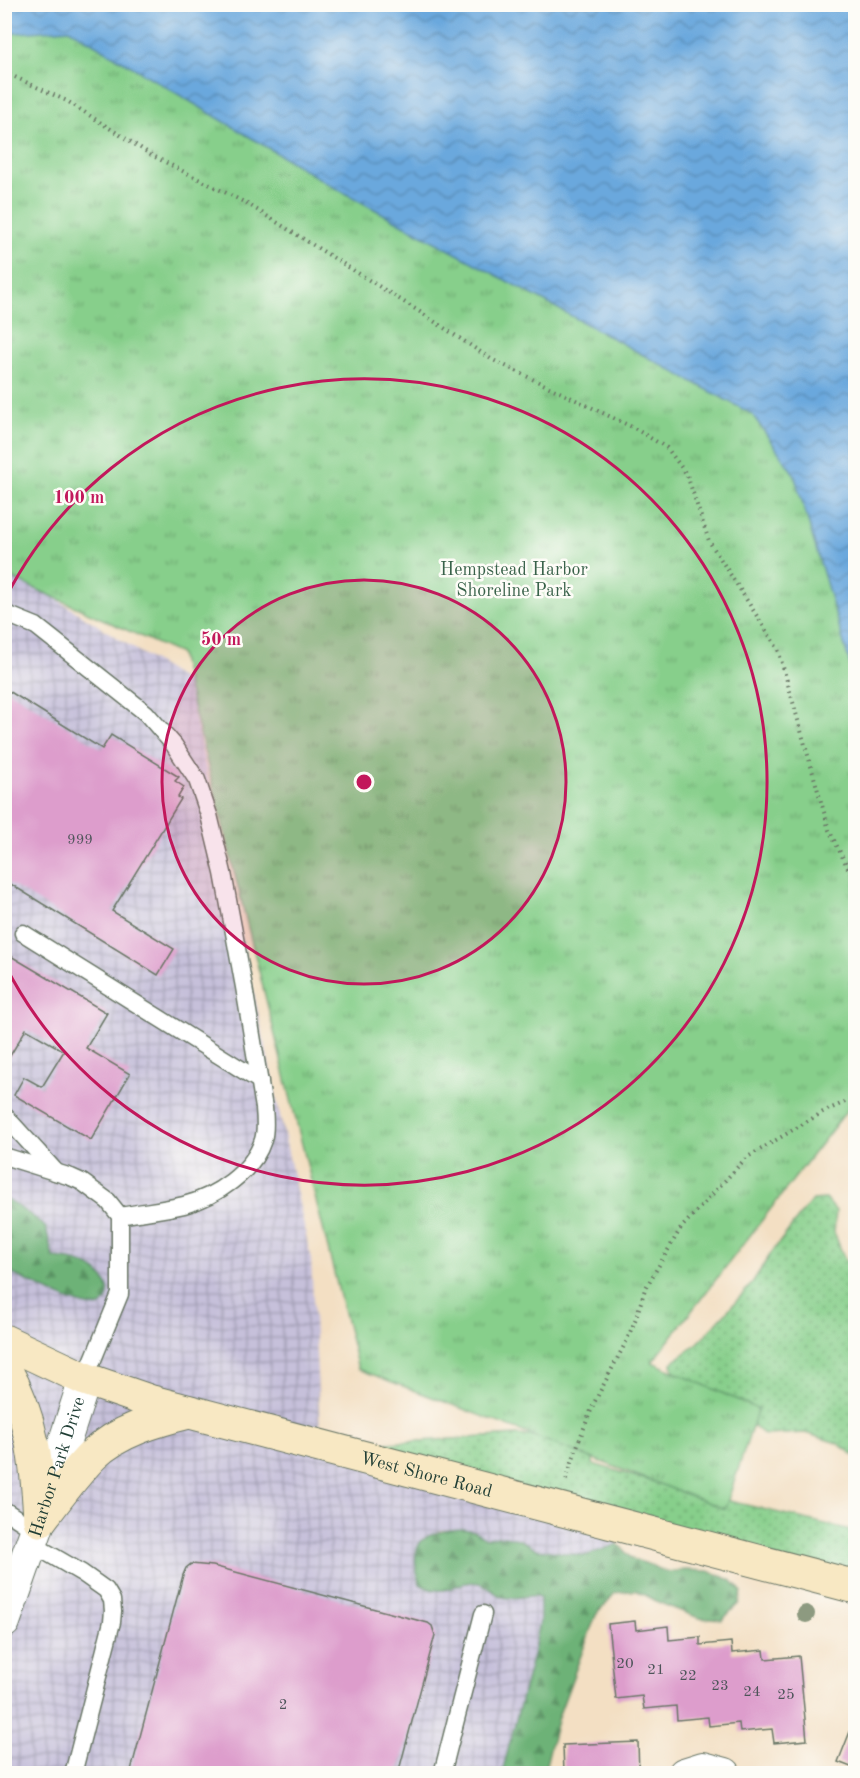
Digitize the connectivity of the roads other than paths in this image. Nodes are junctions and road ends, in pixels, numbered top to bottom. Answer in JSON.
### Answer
{"nodes":[{"id":1,"x":4,"y":613,"type":"edge"},
{"id":2,"x":23,"y":933,"type":"dead end"},
{"id":3,"x":260,"y":1081,"type":"junction"},
{"id":4,"x":4,"y":1115,"type":"edge"},
{"id":5,"x":4,"y":1156,"type":"edge"},
{"id":6,"x":56,"y":1172,"type":"junction"},
{"id":7,"x":120,"y":1216,"type":"junction"},
{"id":8,"x":4,"y":1341,"type":"edge"},
{"id":9,"x":4,"y":1367,"type":"edge"},
{"id":10,"x":85,"y":1379,"type":"junction"},
{"id":11,"x":190,"y":1412,"type":"junction"},
{"id":12,"x":4,"y":1510,"type":"edge"},
{"id":13,"x":36,"y":1532,"type":"junction"},
{"id":14,"x":855,"y":1587,"type":"edge"},
{"id":15,"x":483,"y":1614,"type":"dead end"},
{"id":16,"x":4,"y":1622,"type":"edge"},
{"id":17,"x":73,"y":1773,"type":"edge"},
{"id":18,"x":442,"y":1773,"type":"edge"},
{"id":19,"x":684,"y":1773,"type":"edge"},
{"id":20,"x":725,"y":1773,"type":"edge"}],
"edges":[{"from":1,"to":3,"type":"lane"},
{"from":2,"to":3,"type":"lane"},
{"from":3,"to":7,"type":"lane"},
{"from":4,"to":6,"type":"lane"},
{"from":5,"to":6,"type":"lane"},
{"from":6,"to":7,"type":"lane"},
{"from":7,"to":10,"type":"lane"},
{"from":8,"to":10,"type":"main road","name":"West Shore Road"},
{"from":9,"to":13,"type":"main road"},
{"from":10,"to":11,"type":"main road","name":"West Shore Road"},
{"from":10,"to":13,"type":"street","name":"Harbor Park Drive"},
{"from":11,"to":13,"type":"main road"},
{"from":11,"to":14,"type":"main road","name":"West Shore Road"},
{"from":12,"to":13,"type":"lane"},
{"from":13,"to":16,"type":"street","name":"Harbor Park Drive"},
{"from":13,"to":17,"type":"lane"},
{"from":15,"to":18,"type":"lane"},
{"from":19,"to":20,"type":"street"}]}
